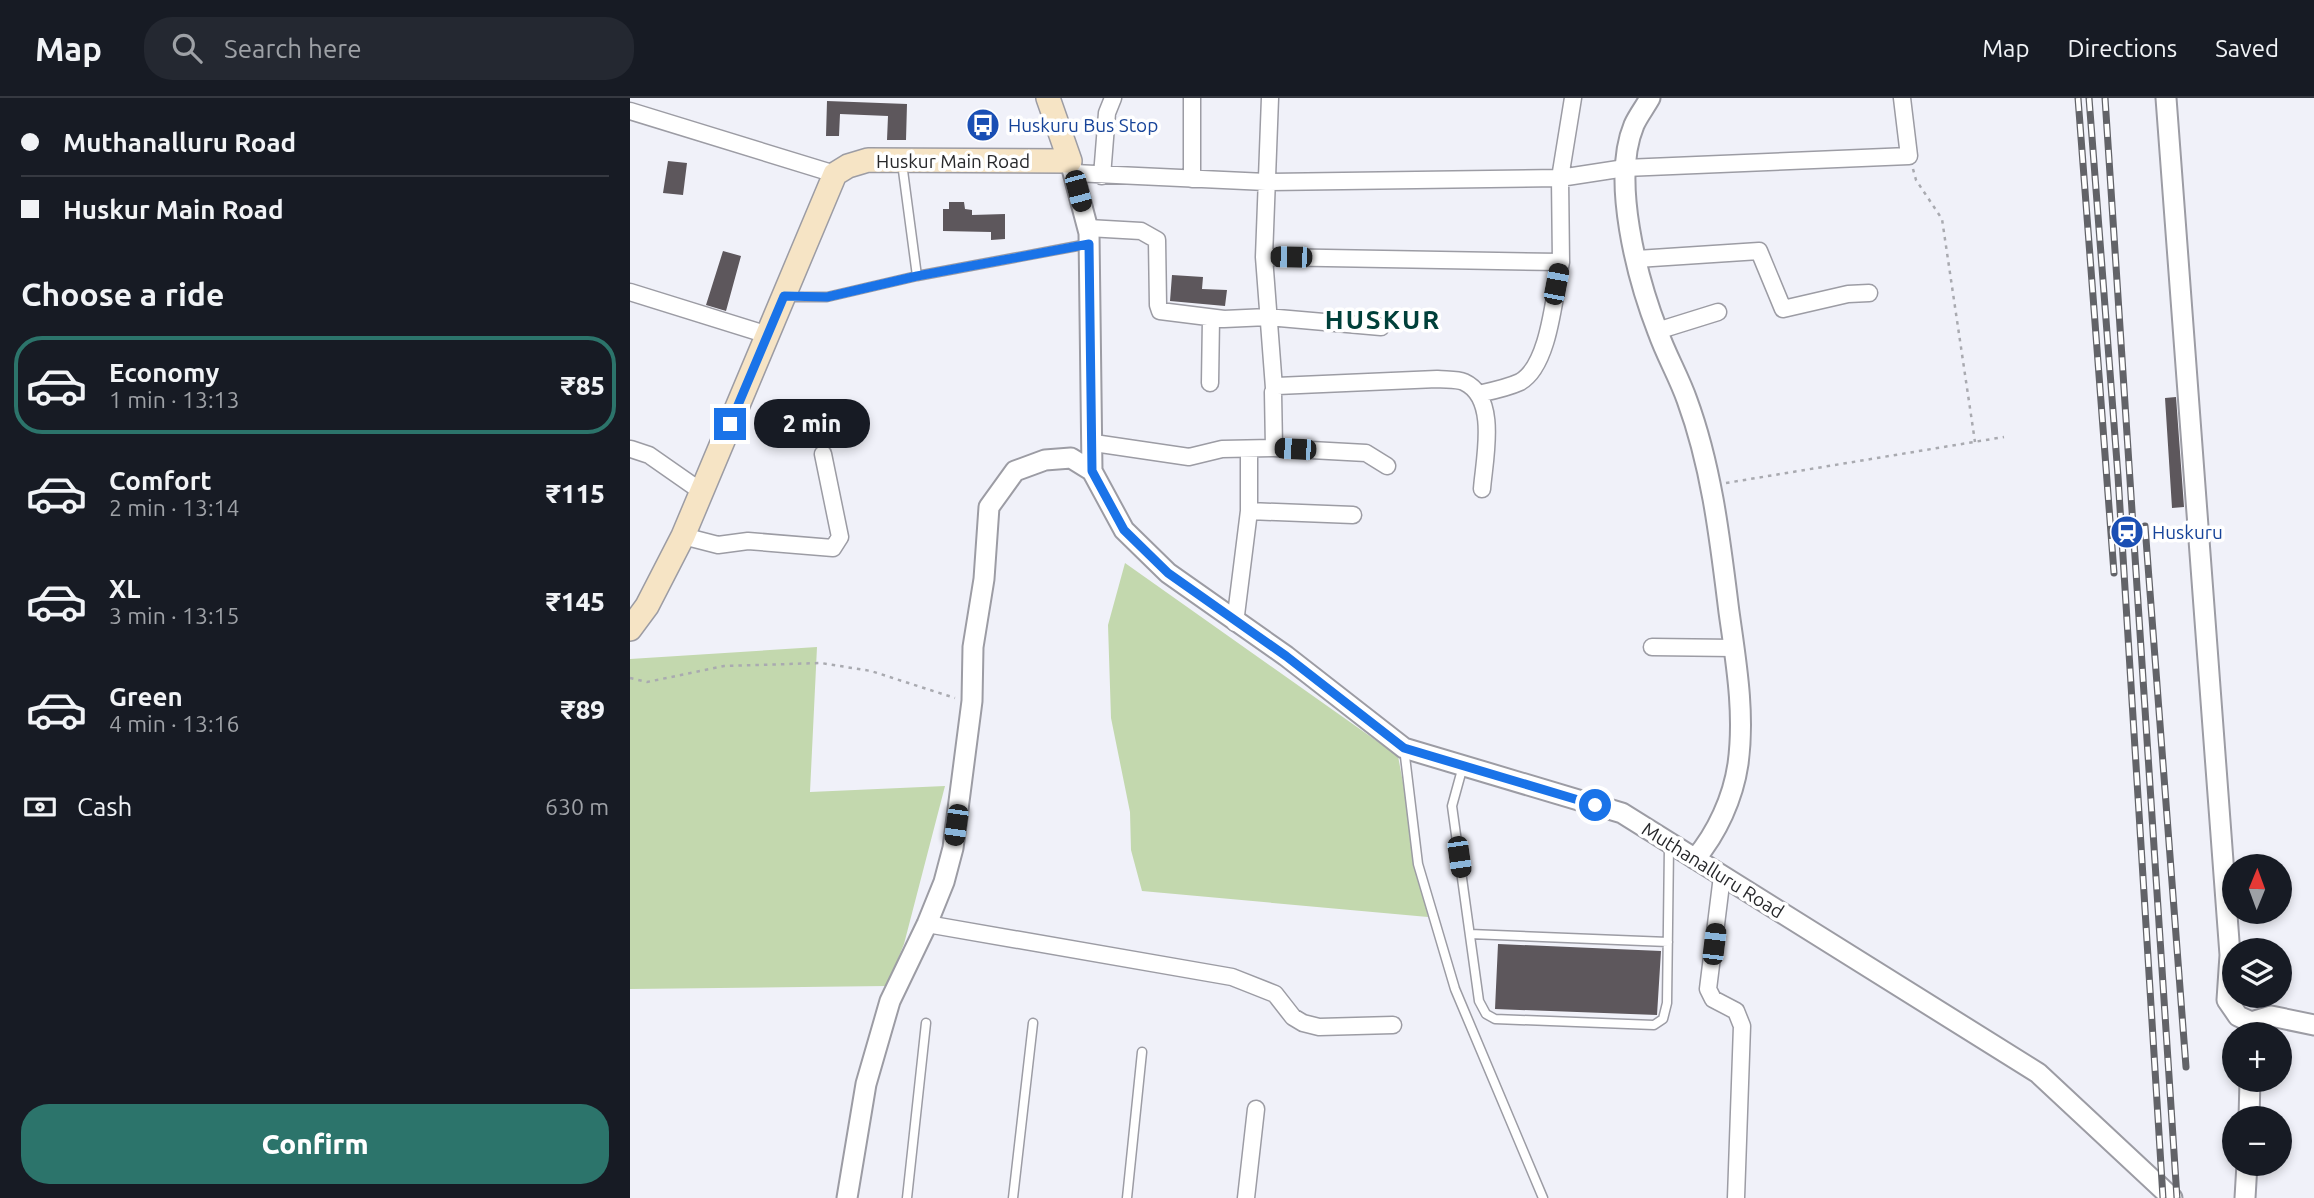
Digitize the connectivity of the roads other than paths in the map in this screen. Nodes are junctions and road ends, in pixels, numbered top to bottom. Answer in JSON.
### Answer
{"nodes":[{"id":1,"x":1048,"y":98,"type":"edge"},
{"id":2,"x":1113,"y":98,"type":"edge"},
{"id":3,"x":1192,"y":98,"type":"edge"},
{"id":4,"x":1270,"y":98,"type":"edge"},
{"id":5,"x":1573,"y":98,"type":"edge"},
{"id":6,"x":1650,"y":98,"type":"edge"},
{"id":7,"x":1902,"y":98,"type":"edge"},
{"id":8,"x":2166,"y":98,"type":"edge"},
{"id":9,"x":630,"y":111,"type":"edge"},
{"id":10,"x":902,"y":160,"type":"junction"},
{"id":11,"x":1072,"y":167,"type":"junction"},
{"id":12,"x":1625,"y":168,"type":"junction"},
{"id":13,"x":835,"y":174,"type":"junction"},
{"id":14,"x":1102,"y":176,"type":"junction"},
{"id":15,"x":1560,"y":178,"type":"junction"},
{"id":16,"x":1192,"y":179,"type":"junction"},
{"id":17,"x":1266,"y":182,"type":"junction"},
{"id":18,"x":1088,"y":236,"type":"junction"},
{"id":19,"x":1264,"y":257,"type":"junction"},
{"id":20,"x":1637,"y":259,"type":"junction"},
{"id":21,"x":1560,"y":262,"type":"junction"},
{"id":22,"x":917,"y":276,"type":"junction"},
{"id":23,"x":630,"y":292,"type":"edge"},
{"id":24,"x":1869,"y":293,"type":"dead end"},
{"id":25,"x":784,"y":296,"type":"junction"},
{"id":26,"x":1718,"y":312,"type":"dead end"},
{"id":27,"x":1268,"y":317,"type":"junction"},
{"id":28,"x":1211,"y":318,"type":"junction"},
{"id":29,"x":1381,"y":327,"type":"dead end"},
{"id":30,"x":1657,"y":331,"type":"junction"},
{"id":31,"x":768,"y":335,"type":"junction"},
{"id":32,"x":1210,"y":383,"type":"dead end"},
{"id":33,"x":1274,"y":388,"type":"junction"},
{"id":34,"x":1478,"y":394,"type":"junction"},
{"id":35,"x":1094,"y":443,"type":"junction"},
{"id":36,"x":1274,"y":448,"type":"junction"},
{"id":37,"x":631,"y":449,"type":"edge"},
{"id":38,"x":1249,"y":449,"type":"junction"},
{"id":39,"x":823,"y":454,"type":"dead end"},
{"id":40,"x":1387,"y":466,"type":"dead end"},
{"id":41,"x":1092,"y":471,"type":"junction"},
{"id":42,"x":1482,"y":489,"type":"dead end"},
{"id":43,"x":702,"y":492,"type":"junction"},
{"id":44,"x":1249,"y":511,"type":"junction"},
{"id":45,"x":1353,"y":515,"type":"dead end"},
{"id":46,"x":683,"y":536,"type":"junction"},
{"id":47,"x":1235,"y":623,"type":"junction"},
{"id":48,"x":630,"y":629,"type":"edge"},
{"id":49,"x":1652,"y":646,"type":"dead end"},
{"id":50,"x":1734,"y":648,"type":"junction"},
{"id":51,"x":1404,"y":748,"type":"junction"},
{"id":52,"x":1463,"y":766,"type":"junction"},
{"id":53,"x":1669,"y":843,"type":"junction"},
{"id":54,"x":1695,"y":859,"type":"junction"},
{"id":55,"x":1721,"y":876,"type":"junction"},
{"id":56,"x":927,"y":924,"type":"junction"},
{"id":57,"x":1470,"y":934,"type":"junction"},
{"id":58,"x":1668,"y":942,"type":"junction"},
{"id":59,"x":2244,"y":1022,"type":"edge"},
{"id":60,"x":2261,"y":1022,"type":"edge"},
{"id":61,"x":926,"y":1023,"type":"dead end"},
{"id":62,"x":1033,"y":1023,"type":"dead end"},
{"id":63,"x":1393,"y":1025,"type":"dead end"},
{"id":64,"x":2314,"y":1025,"type":"edge"},
{"id":65,"x":1142,"y":1052,"type":"dead end"},
{"id":66,"x":1256,"y":1109,"type":"dead end"},
{"id":67,"x":2246,"y":1176,"type":"edge"},
{"id":68,"x":847,"y":1198,"type":"edge"},
{"id":69,"x":907,"y":1198,"type":"edge"},
{"id":70,"x":1013,"y":1198,"type":"edge"},
{"id":71,"x":1127,"y":1198,"type":"edge"},
{"id":72,"x":1246,"y":1198,"type":"edge"},
{"id":73,"x":1543,"y":1198,"type":"edge"},
{"id":74,"x":1736,"y":1198,"type":"edge"},
{"id":75,"x":2172,"y":1198,"type":"edge"},
{"id":76,"x":2245,"y":1198,"type":"edge"}],
"edges":[{"from":1,"to":11,"type":"main road"},
{"from":2,"to":14,"type":"street"},
{"from":3,"to":16,"type":"street"},
{"from":4,"to":17,"type":"street"},
{"from":5,"to":15,"type":"street"},
{"from":6,"to":12,"type":"street"},
{"from":7,"to":12,"type":"street"},
{"from":8,"to":59,"type":"street"},
{"from":9,"to":13,"type":"street"},
{"from":10,"to":11,"type":"main road","name":"Huskur Main Road"},
{"from":10,"to":13,"type":"main road","name":"Huskur Main Road"},
{"from":10,"to":22,"type":"lane"},
{"from":11,"to":14,"type":"street"},
{"from":11,"to":18,"type":"street"},
{"from":12,"to":15,"type":"street"},
{"from":12,"to":20,"type":"street"},
{"from":13,"to":25,"type":"main road"},
{"from":14,"to":16,"type":"street"},
{"from":15,"to":17,"type":"street"},
{"from":15,"to":21,"type":"street"},
{"from":16,"to":17,"type":"street"},
{"from":17,"to":19,"type":"street"},
{"from":18,"to":22,"type":"lane"},
{"from":18,"to":28,"type":"street"},
{"from":18,"to":35,"type":"street"},
{"from":19,"to":21,"type":"street"},
{"from":19,"to":27,"type":"street"},
{"from":20,"to":24,"type":"street"},
{"from":20,"to":30,"type":"street"},
{"from":21,"to":34,"type":"street"},
{"from":22,"to":25,"type":"lane"},
{"from":23,"to":31,"type":"street"},
{"from":25,"to":31,"type":"main road"},
{"from":26,"to":30,"type":"street"},
{"from":27,"to":28,"type":"street"},
{"from":27,"to":29,"type":"street"},
{"from":27,"to":33,"type":"street"},
{"from":28,"to":32,"type":"street"},
{"from":30,"to":50,"type":"street"},
{"from":31,"to":43,"type":"main road"},
{"from":33,"to":34,"type":"street"},
{"from":33,"to":36,"type":"street"},
{"from":34,"to":42,"type":"street"},
{"from":35,"to":38,"type":"street"},
{"from":35,"to":41,"type":"street"},
{"from":36,"to":38,"type":"street"},
{"from":36,"to":40,"type":"street"},
{"from":37,"to":43,"type":"street"},
{"from":38,"to":44,"type":"street"},
{"from":39,"to":46,"type":"street"},
{"from":41,"to":47,"type":"street","name":"Muthanalluru Road"},
{"from":41,"to":56,"type":"street"},
{"from":43,"to":46,"type":"main road"},
{"from":44,"to":45,"type":"street"},
{"from":44,"to":47,"type":"street"},
{"from":46,"to":48,"type":"main road"},
{"from":47,"to":51,"type":"street","name":"Muthanalluru Road"},
{"from":49,"to":50,"type":"street"},
{"from":50,"to":54,"type":"street"},
{"from":51,"to":52,"type":"street","name":"Muthanalluru Road"},
{"from":51,"to":73,"type":"lane"},
{"from":52,"to":53,"type":"street","name":"Muthanalluru Road"},
{"from":52,"to":57,"type":"lane"},
{"from":53,"to":54,"type":"street","name":"Muthanalluru Road"},
{"from":53,"to":58,"type":"lane"},
{"from":54,"to":55,"type":"street","name":"Muthanalluru Road"},
{"from":55,"to":74,"type":"street"},
{"from":55,"to":75,"type":"street","name":"Muthanalluru Road"},
{"from":56,"to":63,"type":"street"},
{"from":56,"to":68,"type":"street"},
{"from":57,"to":58,"type":"lane"},
{"from":57,"to":58,"type":"lane"},
{"from":60,"to":64,"type":"street"},
{"from":61,"to":69,"type":"lane"},
{"from":62,"to":70,"type":"lane"},
{"from":65,"to":71,"type":"lane"},
{"from":66,"to":72,"type":"street"},
{"from":67,"to":76,"type":"street"}]}
